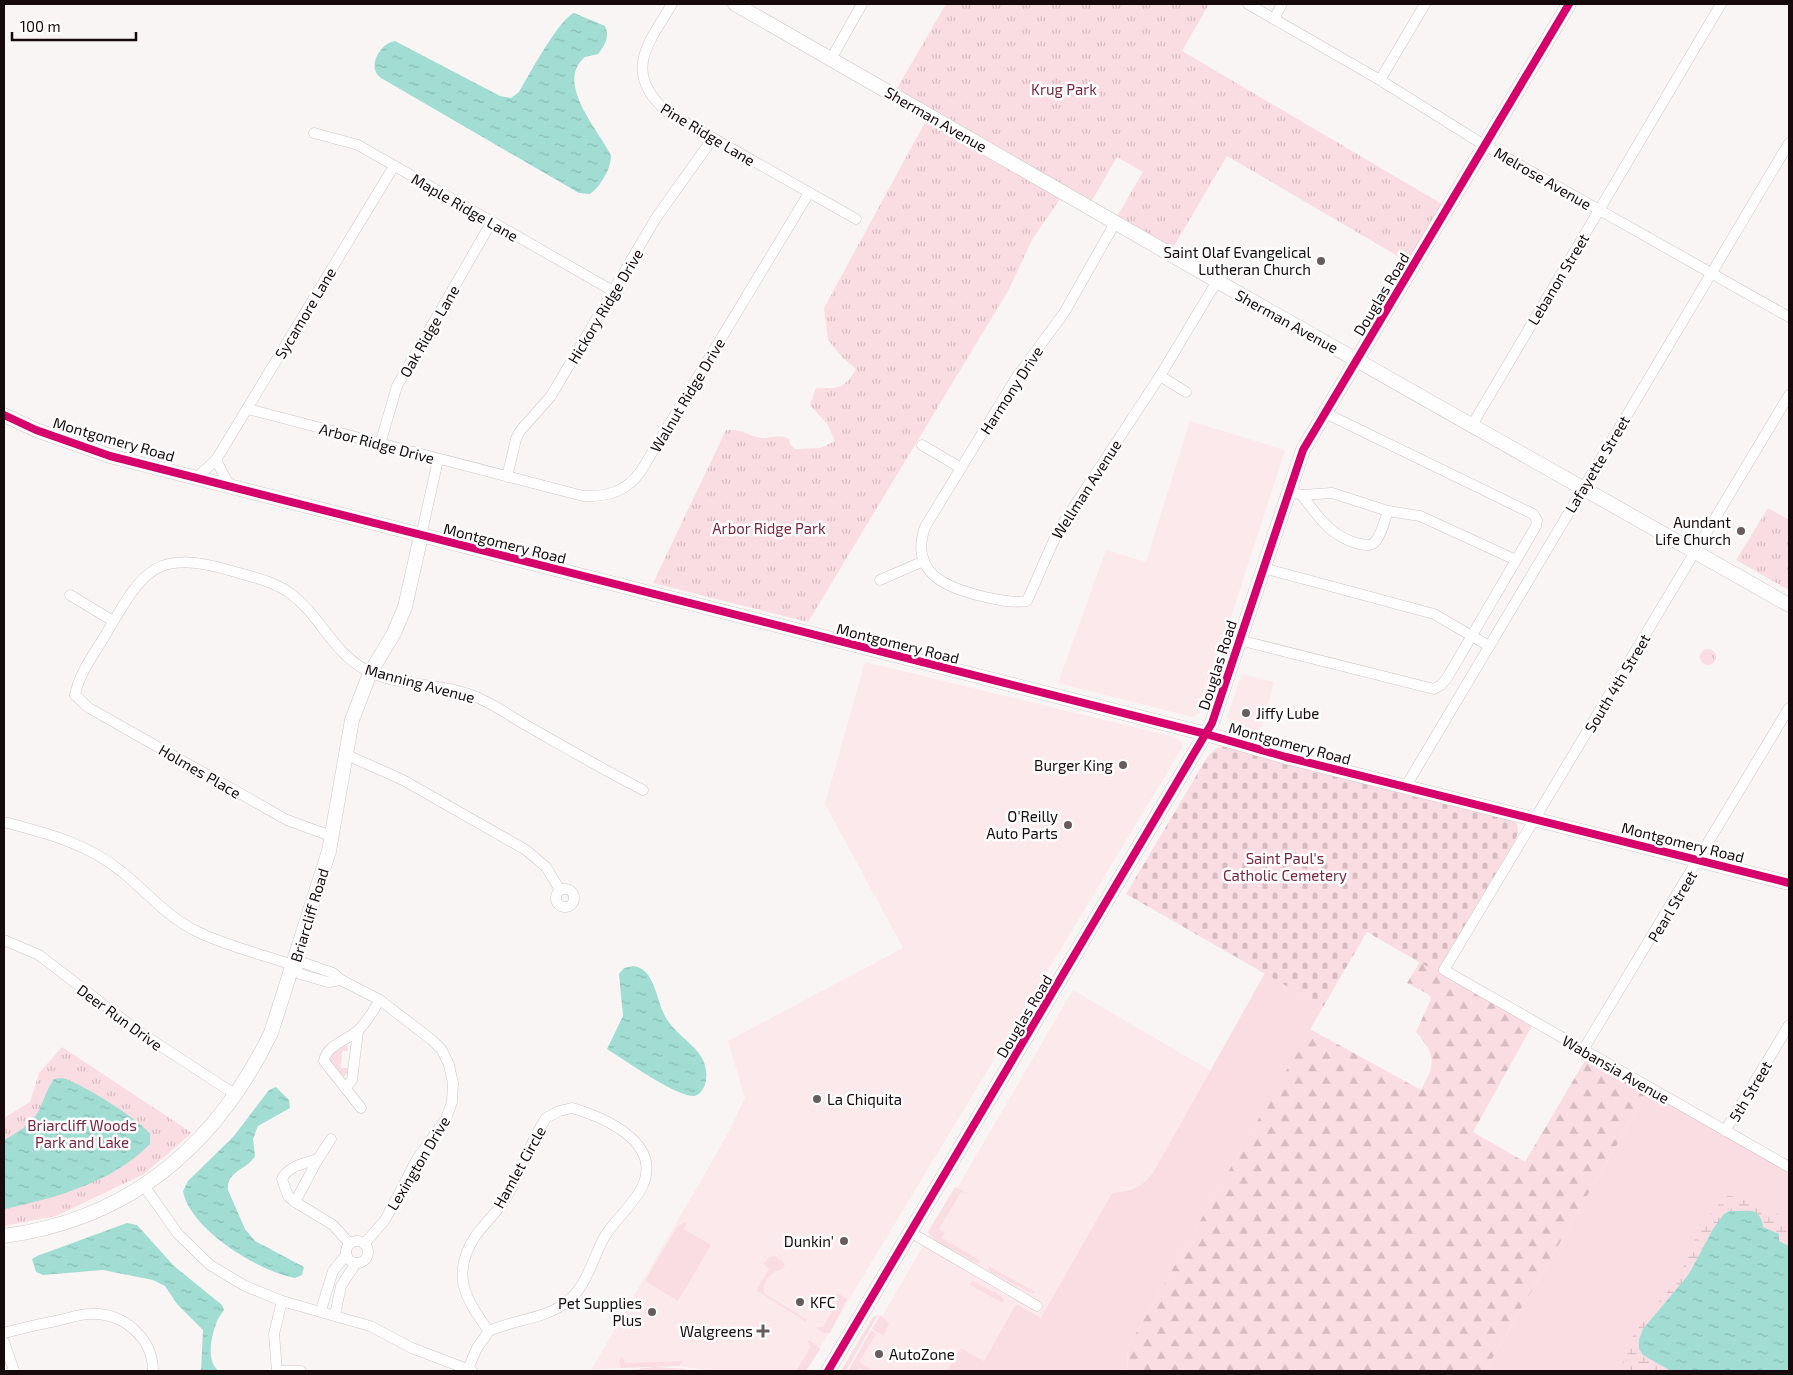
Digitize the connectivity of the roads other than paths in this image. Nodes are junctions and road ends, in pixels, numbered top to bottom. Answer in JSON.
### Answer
{"nodes":[{"id":1,"x":672,"y":4,"type":"edge"},
{"id":2,"x":735,"y":4,"type":"edge"},
{"id":3,"x":862,"y":4,"type":"edge"},
{"id":4,"x":1248,"y":4,"type":"edge"},
{"id":5,"x":1282,"y":4,"type":"edge"},
{"id":6,"x":1425,"y":4,"type":"edge"},
{"id":7,"x":1569,"y":4,"type":"edge"},
{"id":8,"x":1720,"y":4,"type":"edge"},
{"id":9,"x":1274,"y":18,"type":"junction"},
{"id":10,"x":831,"y":59,"type":"junction"},
{"id":11,"x":1380,"y":80,"type":"junction"},
{"id":12,"x":314,"y":133,"type":"dead end"},
{"id":13,"x":713,"y":138,"type":"junction"},
{"id":14,"x":1789,"y":143,"type":"edge"},
{"id":15,"x":1484,"y":145,"type":"junction"},
{"id":16,"x":394,"y":166,"type":"junction"},
{"id":17,"x":809,"y":193,"type":"junction"},
{"id":18,"x":1598,"y":210,"type":"junction"},
{"id":19,"x":856,"y":219,"type":"dead end"},
{"id":20,"x":491,"y":223,"type":"junction"},
{"id":21,"x":1115,"y":223,"type":"junction"},
{"id":22,"x":1711,"y":273,"type":"junction"},
{"id":23,"x":1217,"y":281,"type":"junction"},
{"id":24,"x":613,"y":291,"type":"junction"},
{"id":25,"x":1789,"y":317,"type":"edge"},
{"id":26,"x":1357,"y":360,"type":"junction"},
{"id":27,"x":1160,"y":376,"type":"junction"},
{"id":28,"x":1186,"y":392,"type":"dead end"},
{"id":29,"x":1789,"y":395,"type":"edge"},
{"id":30,"x":248,"y":409,"type":"junction"},
{"id":31,"x":1325,"y":413,"type":"junction"},
{"id":32,"x":4,"y":415,"type":"edge"},
{"id":33,"x":1472,"y":425,"type":"junction"},
{"id":34,"x":380,"y":444,"type":"junction"},
{"id":35,"x":922,"y":445,"type":"dead end"},
{"id":36,"x":216,"y":460,"type":"junction"},
{"id":37,"x":438,"y":460,"type":"junction"},
{"id":38,"x":961,"y":468,"type":"junction"},
{"id":39,"x":197,"y":476,"type":"junction"},
{"id":40,"x":507,"y":476,"type":"junction"},
{"id":41,"x":233,"y":486,"type":"junction"},
{"id":42,"x":1582,"y":488,"type":"junction"},
{"id":43,"x":1296,"y":494,"type":"junction"},
{"id":44,"x":1388,"y":511,"type":"junction"},
{"id":45,"x":421,"y":536,"type":"junction"},
{"id":46,"x":1695,"y":553,"type":"junction"},
{"id":47,"x":1516,"y":560,"type":"junction"},
{"id":48,"x":924,"y":561,"type":"junction"},
{"id":49,"x":1263,"y":568,"type":"junction"},
{"id":50,"x":880,"y":580,"type":"dead end"},
{"id":51,"x":70,"y":595,"type":"dead end"},
{"id":52,"x":1789,"y":604,"type":"edge"},
{"id":53,"x":113,"y":621,"type":"junction"},
{"id":54,"x":1472,"y":635,"type":"junction"},
{"id":55,"x":1239,"y":640,"type":"junction"},
{"id":56,"x":1489,"y":646,"type":"junction"},
{"id":57,"x":370,"y":673,"type":"junction"},
{"id":58,"x":76,"y":695,"type":"joint"},
{"id":59,"x":1789,"y":708,"type":"edge"},
{"id":60,"x":1206,"y":734,"type":"junction"},
{"id":61,"x":347,"y":754,"type":"junction"},
{"id":62,"x":1406,"y":786,"type":"junction"},
{"id":63,"x":643,"y":790,"type":"dead end"},
{"id":64,"x":1536,"y":818,"type":"junction"},
{"id":65,"x":4,"y":822,"type":"edge"},
{"id":66,"x":331,"y":836,"type":"junction"},
{"id":67,"x":1700,"y":860,"type":"junction"},
{"id":68,"x":1789,"y":882,"type":"edge"},
{"id":69,"x":560,"y":890,"type":"dead end"},
{"id":70,"x":4,"y":940,"type":"edge"},
{"id":71,"x":293,"y":965,"type":"junction"},
{"id":72,"x":1444,"y":970,"type":"joint"},
{"id":73,"x":380,"y":1000,"type":"junction"},
{"id":74,"x":1789,"y":1025,"type":"edge"},
{"id":75,"x":358,"y":1032,"type":"junction"},
{"id":76,"x":1583,"y":1050,"type":"junction"},
{"id":77,"x":345,"y":1088,"type":"junction"},
{"id":78,"x":236,"y":1095,"type":"junction"},
{"id":79,"x":361,"y":1108,"type":"dead end"},
{"id":80,"x":1726,"y":1130,"type":"junction"},
{"id":81,"x":331,"y":1139,"type":"dead end"},
{"id":82,"x":318,"y":1159,"type":"junction"},
{"id":83,"x":1789,"y":1167,"type":"edge"},
{"id":84,"x":144,"y":1186,"type":"junction"},
{"id":85,"x":295,"y":1202,"type":"junction"},
{"id":86,"x":910,"y":1232,"type":"junction"},
{"id":87,"x":4,"y":1236,"type":"edge"},
{"id":88,"x":350,"y":1244,"type":"junction"},
{"id":89,"x":364,"y":1244,"type":"junction"},
{"id":90,"x":346,"y":1255,"type":"junction"},
{"id":91,"x":356,"y":1263,"type":"junction"},
{"id":92,"x":282,"y":1300,"type":"junction"},
{"id":93,"x":1037,"y":1306,"type":"dead end"},
{"id":94,"x":321,"y":1310,"type":"junction"},
{"id":95,"x":335,"y":1315,"type":"junction"},
{"id":96,"x":489,"y":1331,"type":"junction"},
{"id":97,"x":4,"y":1333,"type":"edge"},
{"id":98,"x":4,"y":1342,"type":"edge"},
{"id":99,"x":14,"y":1371,"type":"edge"},
{"id":100,"x":153,"y":1371,"type":"edge"},
{"id":101,"x":277,"y":1371,"type":"edge"},
{"id":102,"x":301,"y":1371,"type":"edge"},
{"id":103,"x":468,"y":1371,"type":"edge"},
{"id":104,"x":828,"y":1371,"type":"edge"}],
"edges":[{"from":1,"to":13,"type":"street","name":"Pine Ridge Lane"},
{"from":2,"to":10,"type":"street","name":"Sherman Avenue"},
{"from":3,"to":10,"type":"street"},
{"from":4,"to":9,"type":"street","name":"Melrose Avenue"},
{"from":5,"to":9,"type":"street"},
{"from":6,"to":11,"type":"street"},
{"from":7,"to":15,"type":"street","name":"Douglas Road"},
{"from":8,"to":18,"type":"street","name":"Lebanon Street"},
{"from":9,"to":11,"type":"street","name":"Melrose Avenue"},
{"from":10,"to":21,"type":"street","name":"Sherman Avenue"},
{"from":11,"to":15,"type":"street","name":"Melrose Avenue"},
{"from":12,"to":16,"type":"street","name":"Maple Ridge Lane"},
{"from":13,"to":17,"type":"street","name":"Pine Ridge Lane"},
{"from":13,"to":24,"type":"street","name":"Hickory Ridge Drive"},
{"from":14,"to":22,"type":"street","name":"Lafayette Street"},
{"from":15,"to":18,"type":"street","name":"Melrose Avenue"},
{"from":15,"to":26,"type":"street","name":"Douglas Road"},
{"from":16,"to":20,"type":"street","name":"Maple Ridge Lane"},
{"from":16,"to":30,"type":"street","name":"Sycamore Lane"},
{"from":17,"to":19,"type":"street","name":"Pine Ridge Lane"},
{"from":17,"to":40,"type":"street","name":"Walnut Ridge Drive"},
{"from":18,"to":22,"type":"street","name":"Melrose Avenue"},
{"from":18,"to":33,"type":"street","name":"Lebanon Street"},
{"from":20,"to":24,"type":"street","name":"Maple Ridge Lane"},
{"from":20,"to":34,"type":"street","name":"Oak Ridge Lane"},
{"from":21,"to":23,"type":"street","name":"Sherman Avenue"},
{"from":21,"to":38,"type":"street","name":"Harmony Drive"},
{"from":22,"to":25,"type":"street","name":"Melrose Avenue"},
{"from":22,"to":42,"type":"street","name":"Lafayette Street"},
{"from":23,"to":26,"type":"street","name":"Sherman Avenue"},
{"from":23,"to":27,"type":"street","name":"Wellman Avenue"},
{"from":24,"to":40,"type":"street","name":"Hickory Ridge Drive"},
{"from":26,"to":31,"type":"street","name":"Douglas Road"},
{"from":26,"to":33,"type":"street","name":"Sherman Avenue"},
{"from":27,"to":28,"type":"street"},
{"from":27,"to":48,"type":"street","name":"Wellman Avenue"},
{"from":29,"to":46,"type":"street","name":"South 4th Street"},
{"from":30,"to":34,"type":"street","name":"Arbor Ridge Drive"},
{"from":30,"to":36,"type":"street","name":"Sycamore Lane"},
{"from":31,"to":43,"type":"street","name":"Douglas Road"},
{"from":31,"to":47,"type":"street"},
{"from":32,"to":39,"type":"street","name":"Montgomery Road"},
{"from":33,"to":42,"type":"street","name":"Sherman Avenue"},
{"from":34,"to":37,"type":"street","name":"Arbor Ridge Drive"},
{"from":35,"to":38,"type":"street"},
{"from":36,"to":39,"type":"street","name":"Sycamore Lane"},
{"from":36,"to":41,"type":"street"},
{"from":37,"to":40,"type":"street","name":"Arbor Ridge Drive"},
{"from":37,"to":45,"type":"street","name":"Briarcliff Road"},
{"from":38,"to":48,"type":"street","name":"Harmony Drive"},
{"from":39,"to":41,"type":"street","name":"Montgomery Road"},
{"from":41,"to":45,"type":"street","name":"Montgomery Road"},
{"from":42,"to":46,"type":"street","name":"Sherman Avenue"},
{"from":42,"to":56,"type":"street","name":"Lafayette Street"},
{"from":43,"to":44,"type":"street"},
{"from":43,"to":44,"type":"street"},
{"from":43,"to":49,"type":"street","name":"Douglas Road"},
{"from":44,"to":47,"type":"street"},
{"from":45,"to":57,"type":"street","name":"Briarcliff Road"},
{"from":45,"to":60,"type":"street","name":"Montgomery Road"},
{"from":46,"to":52,"type":"street","name":"Sherman Avenue"},
{"from":46,"to":64,"type":"street","name":"South 4th Street"},
{"from":47,"to":54,"type":"street"},
{"from":48,"to":50,"type":"street"},
{"from":49,"to":54,"type":"street"},
{"from":49,"to":55,"type":"street","name":"Douglas Road"},
{"from":51,"to":53,"type":"street"},
{"from":53,"to":57,"type":"street","name":"Manning Avenue"},
{"from":53,"to":58,"type":"street","name":"Manning Avenue"},
{"from":54,"to":55,"type":"street"},
{"from":54,"to":56,"type":"street"},
{"from":55,"to":60,"type":"street","name":"Douglas Road"},
{"from":56,"to":62,"type":"street","name":"Lafayette Street"},
{"from":57,"to":61,"type":"street","name":"Briarcliff Road"},
{"from":57,"to":63,"type":"street","name":"Manning Avenue"},
{"from":58,"to":66,"type":"street","name":"Holmes Place"},
{"from":59,"to":67,"type":"street","name":"Pearl Street"},
{"from":60,"to":62,"type":"street","name":"Montgomery Road"},
{"from":60,"to":86,"type":"street","name":"Douglas Road"},
{"from":61,"to":66,"type":"street","name":"Briarcliff Road"},
{"from":61,"to":69,"type":"street"},
{"from":62,"to":64,"type":"street","name":"Montgomery Road"},
{"from":64,"to":67,"type":"street","name":"Montgomery Road"},
{"from":64,"to":72,"type":"street","name":"South 4th Street"},
{"from":65,"to":71,"type":"street","name":"Lexington Drive"},
{"from":66,"to":71,"type":"street","name":"Briarcliff Road"},
{"from":67,"to":68,"type":"street","name":"Montgomery Road"},
{"from":67,"to":76,"type":"street","name":"Pearl Street"},
{"from":70,"to":78,"type":"street","name":"Deer Run Drive"},
{"from":71,"to":73,"type":"street","name":"Lexington Drive"},
{"from":71,"to":78,"type":"street","name":"Briarcliff Road"},
{"from":72,"to":76,"type":"street","name":"Wabansia Avenue"},
{"from":73,"to":75,"type":"street"},
{"from":73,"to":89,"type":"street","name":"Lexington Drive"},
{"from":74,"to":80,"type":"street","name":"5th Street"},
{"from":75,"to":77,"type":"street"},
{"from":75,"to":77,"type":"street"},
{"from":76,"to":80,"type":"street","name":"Wabansia Avenue"},
{"from":77,"to":79,"type":"street"},
{"from":78,"to":84,"type":"street","name":"Briarcliff Road"},
{"from":80,"to":83,"type":"street","name":"Wabansia Avenue"},
{"from":81,"to":82,"type":"street"},
{"from":82,"to":85,"type":"street"},
{"from":82,"to":85,"type":"street"},
{"from":84,"to":87,"type":"street","name":"Briarcliff Road"},
{"from":84,"to":92,"type":"street"},
{"from":85,"to":88,"type":"street"},
{"from":86,"to":93,"type":"street"},
{"from":86,"to":104,"type":"street","name":"Douglas Road"},
{"from":88,"to":89,"type":"street"},
{"from":88,"to":90,"type":"street"},
{"from":89,"to":91,"type":"street","name":"Lexington Drive"},
{"from":90,"to":91,"type":"street"},
{"from":90,"to":94,"type":"street"},
{"from":91,"to":95,"type":"street","name":"Lexington Drive"},
{"from":92,"to":94,"type":"street"},
{"from":92,"to":101,"type":"street"},
{"from":94,"to":95,"type":"street"},
{"from":95,"to":103,"type":"street"},
{"from":96,"to":96,"type":"street","name":"Hamlet Circle"},
{"from":96,"to":103,"type":"street"},
{"from":97,"to":100,"type":"street"},
{"from":98,"to":99,"type":"street"},
{"from":101,"to":102,"type":"street"}]}
